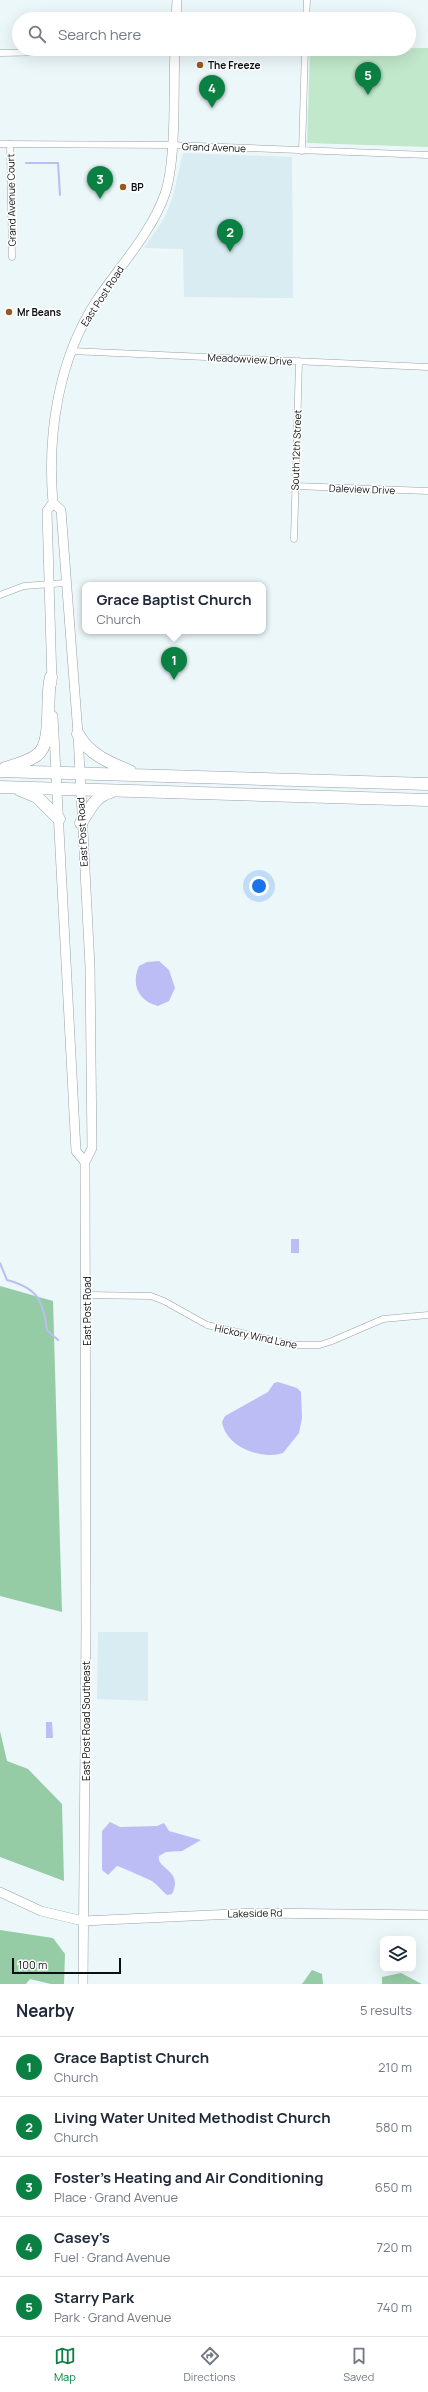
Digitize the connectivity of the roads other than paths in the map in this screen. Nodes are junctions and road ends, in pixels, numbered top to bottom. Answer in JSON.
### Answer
{"nodes":[{"id":1,"x":177,"y":0,"type":"edge"},
{"id":2,"x":306,"y":0,"type":"edge"},
{"id":3,"x":176,"y":12,"type":"edge"},
{"id":4,"x":306,"y":12,"type":"edge"},
{"id":5,"x":0,"y":53,"type":"edge"},
{"id":6,"x":12,"y":53,"type":"edge"},
{"id":7,"x":175,"y":56,"type":"edge"},
{"id":8,"x":305,"y":56,"type":"edge"},
{"id":9,"x":0,"y":144,"type":"edge"},
{"id":10,"x":10,"y":144,"type":"junction"},
{"id":11,"x":171,"y":145,"type":"junction"},
{"id":12,"x":302,"y":150,"type":"junction"},
{"id":13,"x":428,"y":155,"type":"edge"},
{"id":14,"x":12,"y":257,"type":"dead end"},
{"id":15,"x":71,"y":351,"type":"junction"},
{"id":16,"x":299,"y":362,"type":"junction"},
{"id":17,"x":428,"y":367,"type":"edge"},
{"id":18,"x":295,"y":486,"type":"junction"},
{"id":19,"x":428,"y":491,"type":"edge"},
{"id":20,"x":53,"y":504,"type":"junction"},
{"id":21,"x":294,"y":539,"type":"dead end"},
{"id":22,"x":48,"y":584,"type":"junction"},
{"id":23,"x":65,"y":584,"type":"junction"},
{"id":24,"x":0,"y":595,"type":"edge"},
{"id":25,"x":52,"y":677,"type":"junction"},
{"id":26,"x":78,"y":734,"type":"junction"},
{"id":27,"x":0,"y":770,"type":"edge"},
{"id":28,"x":56,"y":772,"type":"junction"},
{"id":29,"x":79,"y":773,"type":"junction"},
{"id":30,"x":139,"y":774,"type":"junction"},
{"id":31,"x":428,"y":784,"type":"edge"},
{"id":32,"x":0,"y":787,"type":"edge"},
{"id":33,"x":14,"y":787,"type":"junction"},
{"id":34,"x":57,"y":788,"type":"junction"},
{"id":35,"x":80,"y":789,"type":"junction"},
{"id":36,"x":116,"y":790,"type":"junction"},
{"id":37,"x":428,"y":800,"type":"edge"},
{"id":38,"x":59,"y":819,"type":"junction"},
{"id":39,"x":81,"y":822,"type":"junction"},
{"id":40,"x":85,"y":1162,"type":"junction"},
{"id":41,"x":86,"y":1295,"type":"junction"},
{"id":42,"x":428,"y":1315,"type":"edge"},
{"id":43,"x":86,"y":1459,"type":"joint"},
{"id":44,"x":0,"y":1892,"type":"edge"},
{"id":45,"x":428,"y":1915,"type":"edge"},
{"id":46,"x":83,"y":1921,"type":"junction"},
{"id":47,"x":83,"y":1984,"type":"edge"}],
"edges":[{"from":1,"to":3,"type":"main road"},
{"from":2,"to":4,"type":"street"},
{"from":5,"to":6,"type":"street"},
{"from":7,"to":11,"type":"main road","name":"East Post Road"},
{"from":8,"to":12,"type":"street"},
{"from":9,"to":10,"type":"street","name":"Grand Avenue"},
{"from":10,"to":11,"type":"street","name":"Grand Avenue"},
{"from":10,"to":14,"type":"street","name":"Grand Avenue Court"},
{"from":11,"to":12,"type":"street","name":"Grand Avenue"},
{"from":11,"to":15,"type":"main road","name":"East Post Road"},
{"from":12,"to":13,"type":"street","name":"Grand Avenue"},
{"from":15,"to":16,"type":"street","name":"Meadowview Drive"},
{"from":15,"to":20,"type":"main road","name":"East Post Road"},
{"from":16,"to":17,"type":"street","name":"Meadowview Drive"},
{"from":16,"to":18,"type":"street","name":"South 12th Street"},
{"from":18,"to":19,"type":"street","name":"Daleview Drive"},
{"from":18,"to":21,"type":"street","name":"South 12th Street"},
{"from":20,"to":22,"type":"main road","name":"East Post Road"},
{"from":20,"to":23,"type":"main road","name":"East Post Road"},
{"from":22,"to":23,"type":"street"},
{"from":22,"to":24,"type":"street"},
{"from":22,"to":25,"type":"main road","name":"East Post Road"},
{"from":23,"to":26,"type":"main road","name":"East Post Road"},
{"from":25,"to":27,"type":"highway"},
{"from":25,"to":28,"type":"main road","name":"East Post Road"},
{"from":26,"to":29,"type":"main road","name":"East Post Road"},
{"from":26,"to":30,"type":"highway"},
{"from":27,"to":28,"type":"highway"},
{"from":28,"to":29,"type":"highway"},
{"from":28,"to":34,"type":"main road","name":"East Post Road"},
{"from":29,"to":30,"type":"highway"},
{"from":29,"to":35,"type":"main road","name":"East Post Road"},
{"from":30,"to":31,"type":"highway"},
{"from":32,"to":33,"type":"highway"},
{"from":33,"to":34,"type":"highway"},
{"from":33,"to":38,"type":"highway"},
{"from":34,"to":35,"type":"highway"},
{"from":34,"to":38,"type":"main road","name":"East Post Road"},
{"from":35,"to":36,"type":"highway"},
{"from":35,"to":39,"type":"main road","name":"East Post Road"},
{"from":36,"to":37,"type":"highway"},
{"from":36,"to":39,"type":"highway"},
{"from":38,"to":40,"type":"main road","name":"East Post Road"},
{"from":39,"to":40,"type":"main road","name":"East Post Road"},
{"from":40,"to":41,"type":"main road","name":"East Post Road"},
{"from":41,"to":42,"type":"street","name":"Hickory Wind Lane"},
{"from":41,"to":43,"type":"main road","name":"East Post Road"},
{"from":43,"to":46,"type":"main road","name":"East Post Road Southeast"},
{"from":44,"to":46,"type":"main road","name":"Lakeside Rd"},
{"from":45,"to":46,"type":"main road","name":"Lakeside Rd"},
{"from":46,"to":47,"type":"main road","name":"East Post Road Southeast"}]}
